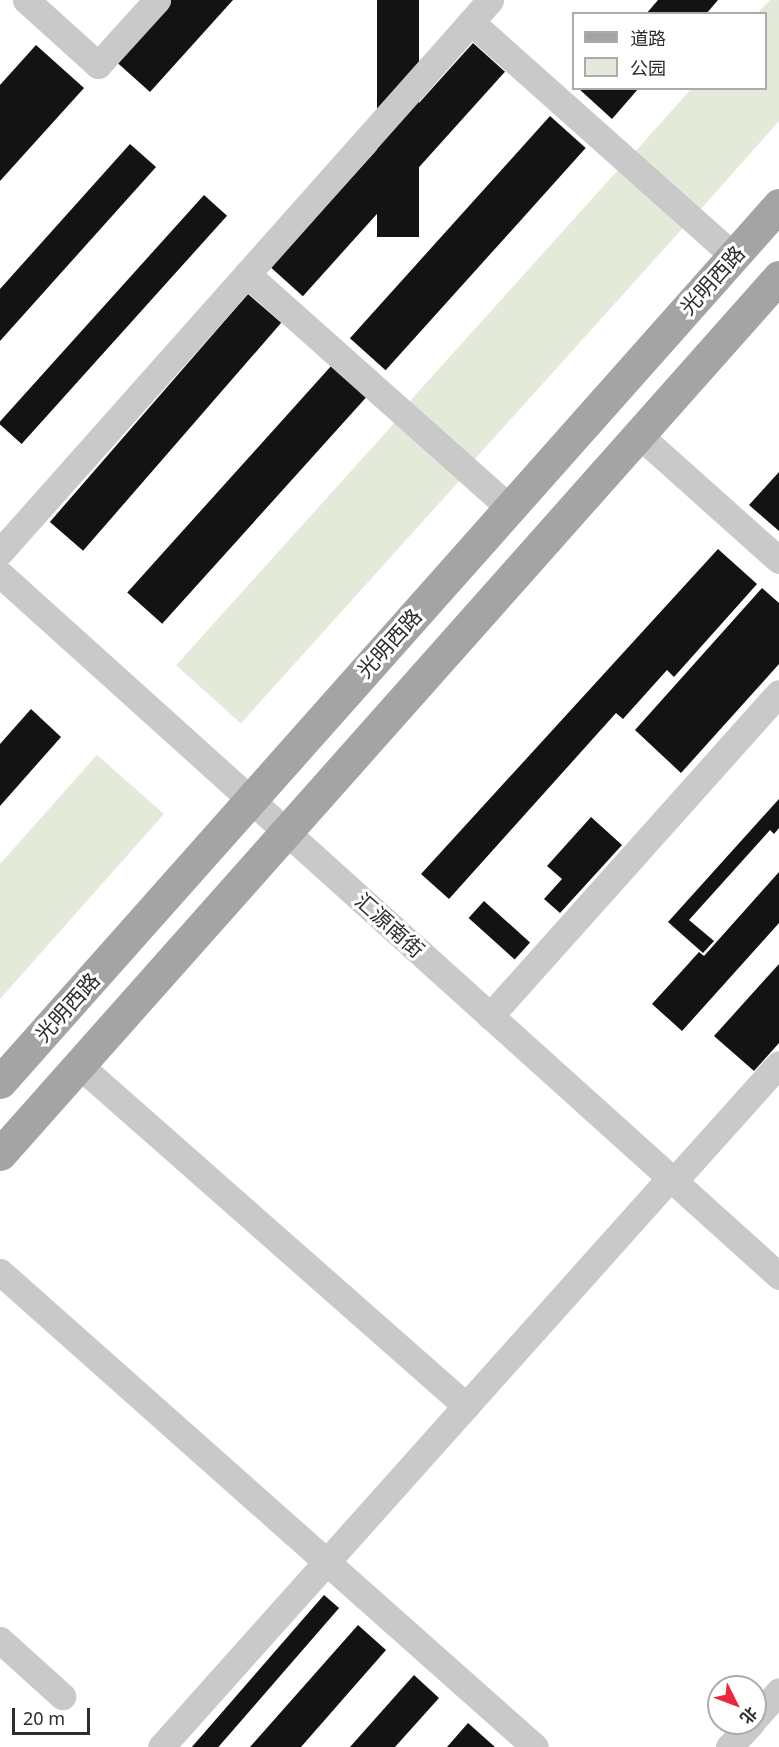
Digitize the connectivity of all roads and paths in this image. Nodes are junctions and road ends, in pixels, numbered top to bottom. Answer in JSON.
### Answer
{"nodes":[{"id":1,"x":26,"y":0,"type":"edge"},
{"id":2,"x":157,"y":0,"type":"edge"},
{"id":3,"x":490,"y":0,"type":"edge"},
{"id":4,"x":471,"y":22,"type":"junction"},
{"id":5,"x":779,"y":205,"type":"edge"},
{"id":6,"x":734,"y":256,"type":"junction"},
{"id":7,"x":247,"y":274,"type":"junction"},
{"id":8,"x":779,"y":277,"type":"edge"},
{"id":9,"x":639,"y":435,"type":"junction"},
{"id":10,"x":510,"y":508,"type":"junction"},
{"id":11,"x":0,"y":552,"type":"edge"},
{"id":12,"x":779,"y":560,"type":"edge"},
{"id":13,"x":0,"y":574,"type":"edge"},
{"id":14,"x":779,"y":693,"type":"edge"},
{"id":15,"x":251,"y":800,"type":"junction"},
{"id":16,"x":286,"y":832,"type":"junction"},
{"id":17,"x":490,"y":1016,"type":"junction"},
{"id":18,"x":779,"y":1064,"type":"edge"},
{"id":19,"x":79,"y":1065,"type":"junction"},
{"id":20,"x":0,"y":1082,"type":"edge"},
{"id":21,"x":0,"y":1154,"type":"edge"},
{"id":22,"x":672,"y":1180,"type":"junction"},
{"id":23,"x":0,"y":1272,"type":"edge"},
{"id":24,"x":779,"y":1276,"type":"edge"},
{"id":25,"x":466,"y":1406,"type":"junction"},
{"id":26,"x":327,"y":1562,"type":"junction"},
{"id":27,"x":0,"y":1640,"type":"edge"},
{"id":28,"x":779,"y":1691,"type":"edge"},
{"id":29,"x":62,"y":1696,"type":"dead end"},
{"id":30,"x":767,"y":1704,"type":"edge"},
{"id":31,"x":740,"y":1735,"type":"edge"},
{"id":32,"x":161,"y":1747,"type":"edge"},
{"id":33,"x":535,"y":1747,"type":"edge"},
{"id":34,"x":729,"y":1747,"type":"edge"}],
"edges":[{"from":1,"to":2,"type":"street"},
{"from":3,"to":4,"type":"street"},
{"from":4,"to":6,"type":"street"},
{"from":4,"to":7,"type":"street"},
{"from":5,"to":6,"type":"main road","name":"光明西路"},
{"from":6,"to":10,"type":"main road","name":"光明西路"},
{"from":7,"to":10,"type":"street"},
{"from":7,"to":11,"type":"street"},
{"from":8,"to":9,"type":"main road"},
{"from":9,"to":12,"type":"street"},
{"from":9,"to":16,"type":"main road"},
{"from":10,"to":15,"type":"main road","name":"光明西路"},
{"from":13,"to":15,"type":"street","name":"汇源南街"},
{"from":14,"to":17,"type":"street"},
{"from":15,"to":16,"type":"street","name":"汇源南街"},
{"from":15,"to":20,"type":"main road","name":"光明西路"},
{"from":16,"to":17,"type":"street","name":"汇源南街"},
{"from":16,"to":19,"type":"main road"},
{"from":17,"to":22,"type":"street","name":"汇源南街"},
{"from":18,"to":22,"type":"street"},
{"from":19,"to":21,"type":"main road"},
{"from":19,"to":25,"type":"street"},
{"from":22,"to":24,"type":"street","name":"汇源南街"},
{"from":22,"to":25,"type":"street"},
{"from":23,"to":26,"type":"street"},
{"from":25,"to":26,"type":"street"},
{"from":26,"to":32,"type":"street"},
{"from":26,"to":33,"type":"street"},
{"from":27,"to":29,"type":"street"},
{"from":28,"to":30,"type":"street"},
{"from":31,"to":34,"type":"street"}]}
